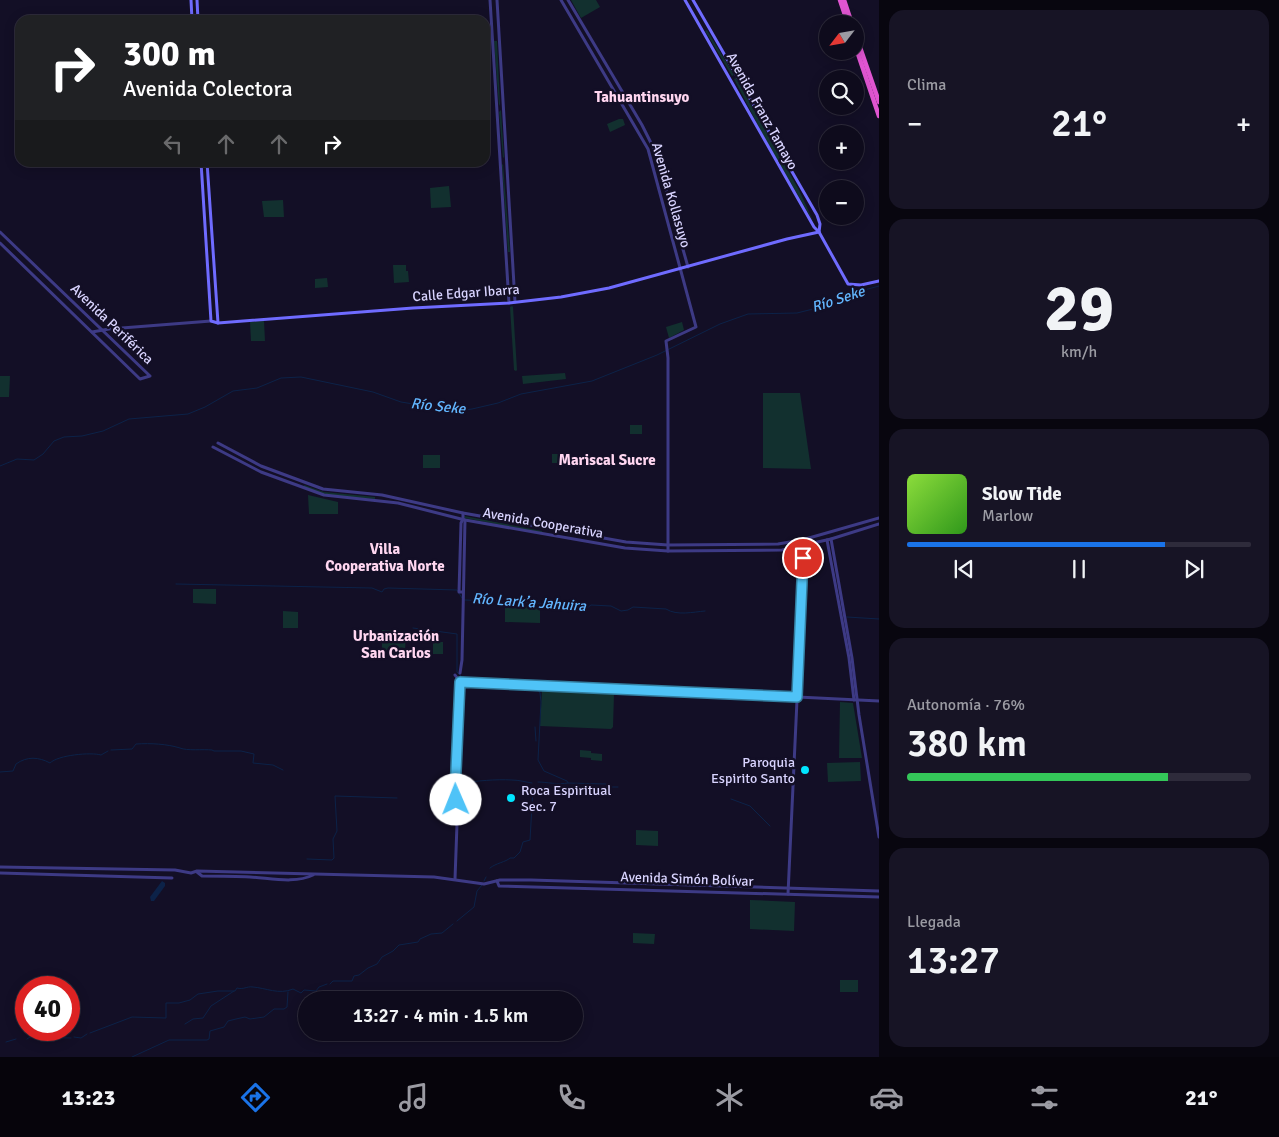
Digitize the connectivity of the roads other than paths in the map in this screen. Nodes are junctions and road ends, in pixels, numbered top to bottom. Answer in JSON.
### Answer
{"nodes":[{"id":1,"x":191,"y":0,"type":"edge"},
{"id":2,"x":197,"y":0,"type":"edge"},
{"id":3,"x":490,"y":0,"type":"edge"},
{"id":4,"x":497,"y":0,"type":"edge"},
{"id":5,"x":561,"y":0,"type":"edge"},
{"id":6,"x":568,"y":0,"type":"edge"},
{"id":7,"x":685,"y":0,"type":"edge"},
{"id":8,"x":693,"y":0,"type":"edge"},
{"id":9,"x":840,"y":0,"type":"edge"},
{"id":10,"x":844,"y":0,"type":"edge"},
{"id":11,"x":192,"y":15,"type":"edge"},
{"id":12,"x":198,"y":15,"type":"edge"},
{"id":13,"x":845,"y":15,"type":"edge"},
{"id":14,"x":849,"y":15,"type":"edge"},
{"id":15,"x":864,"y":59,"type":"edge"},
{"id":16,"x":862,"y":60,"type":"edge"},
{"id":17,"x":873,"y":85,"type":"junction"},
{"id":18,"x":879,"y":102,"type":"edge"},
{"id":19,"x":879,"y":116,"type":"edge"},
{"id":20,"x":506,"y":160,"type":"junction"},
{"id":21,"x":500,"y":161,"type":"junction"},
{"id":22,"x":201,"y":167,"type":"edge"},
{"id":23,"x":207,"y":167,"type":"edge"},
{"id":24,"x":0,"y":232,"type":"edge"},
{"id":25,"x":819,"y":232,"type":"junction"},
{"id":26,"x":0,"y":243,"type":"edge"},
{"id":27,"x":688,"y":267,"type":"junction"},
{"id":28,"x":681,"y":268,"type":"junction"},
{"id":29,"x":879,"y":281,"type":"edge"},
{"id":30,"x":515,"y":302,"type":"junction"},
{"id":31,"x":509,"y":303,"type":"junction"},
{"id":32,"x":211,"y":320,"type":"junction"},
{"id":33,"x":218,"y":323,"type":"junction"},
{"id":34,"x":102,"y":330,"type":"junction"},
{"id":35,"x":92,"y":332,"type":"junction"},
{"id":36,"x":218,"y":443,"type":"dead end"},
{"id":37,"x":213,"y":447,"type":"dead end"},
{"id":38,"x":463,"y":513,"type":"junction"},
{"id":39,"x":879,"y":518,"type":"edge"},
{"id":40,"x":464,"y":520,"type":"junction"},
{"id":41,"x":879,"y":525,"type":"edge"},
{"id":42,"x":829,"y":539,"type":"junction"},
{"id":43,"x":668,"y":545,"type":"junction"},
{"id":44,"x":802,"y":546,"type":"junction"},
{"id":45,"x":668,"y":551,"type":"junction"},
{"id":46,"x":460,"y":673,"type":"dead end"},
{"id":47,"x":455,"y":675,"type":"dead end"},
{"id":48,"x":460,"y":682,"type":"junction"},
{"id":49,"x":797,"y":697,"type":"junction"},
{"id":50,"x":856,"y":699,"type":"junction"},
{"id":51,"x":879,"y":700,"type":"edge"},
{"id":52,"x":879,"y":837,"type":"edge"},
{"id":53,"x":0,"y":867,"type":"edge"},
{"id":54,"x":197,"y":871,"type":"junction"},
{"id":55,"x":0,"y":873,"type":"edge"},
{"id":56,"x":314,"y":874,"type":"junction"},
{"id":57,"x":172,"y":878,"type":"dead end"},
{"id":58,"x":455,"y":879,"type":"junction"},
{"id":59,"x":531,"y":880,"type":"junction"},
{"id":60,"x":497,"y":881,"type":"junction"},
{"id":61,"x":611,"y":883,"type":"junction"},
{"id":62,"x":690,"y":885,"type":"junction"},
{"id":63,"x":531,"y":886,"type":"junction"},
{"id":64,"x":739,"y":887,"type":"junction"},
{"id":65,"x":610,"y":888,"type":"junction"},
{"id":66,"x":789,"y":888,"type":"junction"},
{"id":67,"x":690,"y":891,"type":"junction"},
{"id":68,"x":879,"y":891,"type":"edge"},
{"id":69,"x":738,"y":892,"type":"junction"},
{"id":70,"x":788,"y":894,"type":"junction"},
{"id":71,"x":879,"y":897,"type":"edge"}],
"edges":[{"from":1,"to":11,"type":"main road"},
{"from":2,"to":12,"type":"main road"},
{"from":3,"to":21,"type":"street"},
{"from":4,"to":20,"type":"street"},
{"from":5,"to":28,"type":"street","name":"Avenida Kollasuyo"},
{"from":6,"to":27,"type":"street","name":"Avenida Kollasuyo"},
{"from":7,"to":25,"type":"main road","name":"Avenida Franz Tamayo"},
{"from":8,"to":25,"type":"main road","name":"Avenida Franz Tamayo"},
{"from":9,"to":13,"type":"highway"},
{"from":10,"to":14,"type":"highway"},
{"from":15,"to":17,"type":"highway"},
{"from":16,"to":17,"type":"highway"},
{"from":17,"to":18,"type":"highway"},
{"from":17,"to":19,"type":"highway"},
{"from":20,"to":21,"type":"street"},
{"from":20,"to":30,"type":"street"},
{"from":21,"to":31,"type":"street"},
{"from":22,"to":32,"type":"main road"},
{"from":23,"to":33,"type":"main road"},
{"from":24,"to":34,"type":"street","name":"Avenida Periférica"},
{"from":25,"to":27,"type":"main road","name":"Calle Edgar Ibarra"},
{"from":25,"to":29,"type":"main road","name":"Avenida Franz Tamayo"},
{"from":26,"to":35,"type":"street","name":"Avenida Periférica"},
{"from":27,"to":28,"type":"main road","name":"Calle Edgar Ibarra"},
{"from":28,"to":30,"type":"main road","name":"Calle Edgar Ibarra"},
{"from":28,"to":43,"type":"street","name":"Avenida Kollasuyo"},
{"from":30,"to":31,"type":"main road","name":"Calle Edgar Ibarra"},
{"from":31,"to":33,"type":"main road","name":"Calle Edgar Ibarra"},
{"from":32,"to":33,"type":"main road","name":"Calle Edgar Ibarra"},
{"from":32,"to":34,"type":"street","name":"Calle Edgar Ibarra"},
{"from":34,"to":35,"type":"street","name":"Calle Edgar Ibarra"},
{"from":34,"to":35,"type":"street","name":"Avenida Periférica"},
{"from":36,"to":38,"type":"street","name":"Avenida Cooperativa"},
{"from":37,"to":40,"type":"street","name":"Avenida Cooperativa"},
{"from":38,"to":40,"type":"street"},
{"from":38,"to":43,"type":"street","name":"Avenida Cooperativa"},
{"from":39,"to":43,"type":"street","name":"Avenida Cooperativa"},
{"from":40,"to":45,"type":"street","name":"Avenida Cooperativa"},
{"from":40,"to":46,"type":"street"},
{"from":41,"to":42,"type":"street","name":"Avenida Cooperativa"},
{"from":42,"to":44,"type":"street","name":"Avenida Cooperativa"},
{"from":42,"to":50,"type":"street"},
{"from":43,"to":45,"type":"street"},
{"from":44,"to":45,"type":"street","name":"Avenida Cooperativa"},
{"from":44,"to":49,"type":"street"},
{"from":47,"to":48,"type":"street"},
{"from":48,"to":49,"type":"street"},
{"from":48,"to":58,"type":"street"},
{"from":49,"to":50,"type":"street"},
{"from":49,"to":66,"type":"street"},
{"from":50,"to":51,"type":"street"},
{"from":50,"to":52,"type":"street"},
{"from":53,"to":54,"type":"street"},
{"from":54,"to":56,"type":"street"},
{"from":54,"to":56,"type":"street"},
{"from":55,"to":57,"type":"street"},
{"from":56,"to":58,"type":"street"},
{"from":58,"to":60,"type":"street"},
{"from":59,"to":60,"type":"street","name":"Avenida Simón Bolívar"},
{"from":59,"to":61,"type":"street","name":"Avenida Simón Bolívar"},
{"from":59,"to":63,"type":"street"},
{"from":60,"to":63,"type":"street","name":"Avenida Simón Bolívar"},
{"from":61,"to":62,"type":"street","name":"Avenida Simón Bolívar"},
{"from":61,"to":65,"type":"street"},
{"from":62,"to":64,"type":"street","name":"Avenida Simón Bolívar"},
{"from":62,"to":67,"type":"street"},
{"from":63,"to":65,"type":"street","name":"Avenida Simón Bolívar"},
{"from":64,"to":66,"type":"street","name":"Avenida Simón Bolívar"},
{"from":64,"to":69,"type":"street"},
{"from":65,"to":67,"type":"street","name":"Avenida Simón Bolívar"},
{"from":66,"to":68,"type":"street","name":"Avenida Simón Bolívar"},
{"from":66,"to":70,"type":"street"},
{"from":67,"to":69,"type":"street","name":"Avenida Simón Bolívar"},
{"from":69,"to":70,"type":"street","name":"Avenida Simón Bolívar"},
{"from":70,"to":71,"type":"street","name":"Avenida Simón Bolívar"}]}
